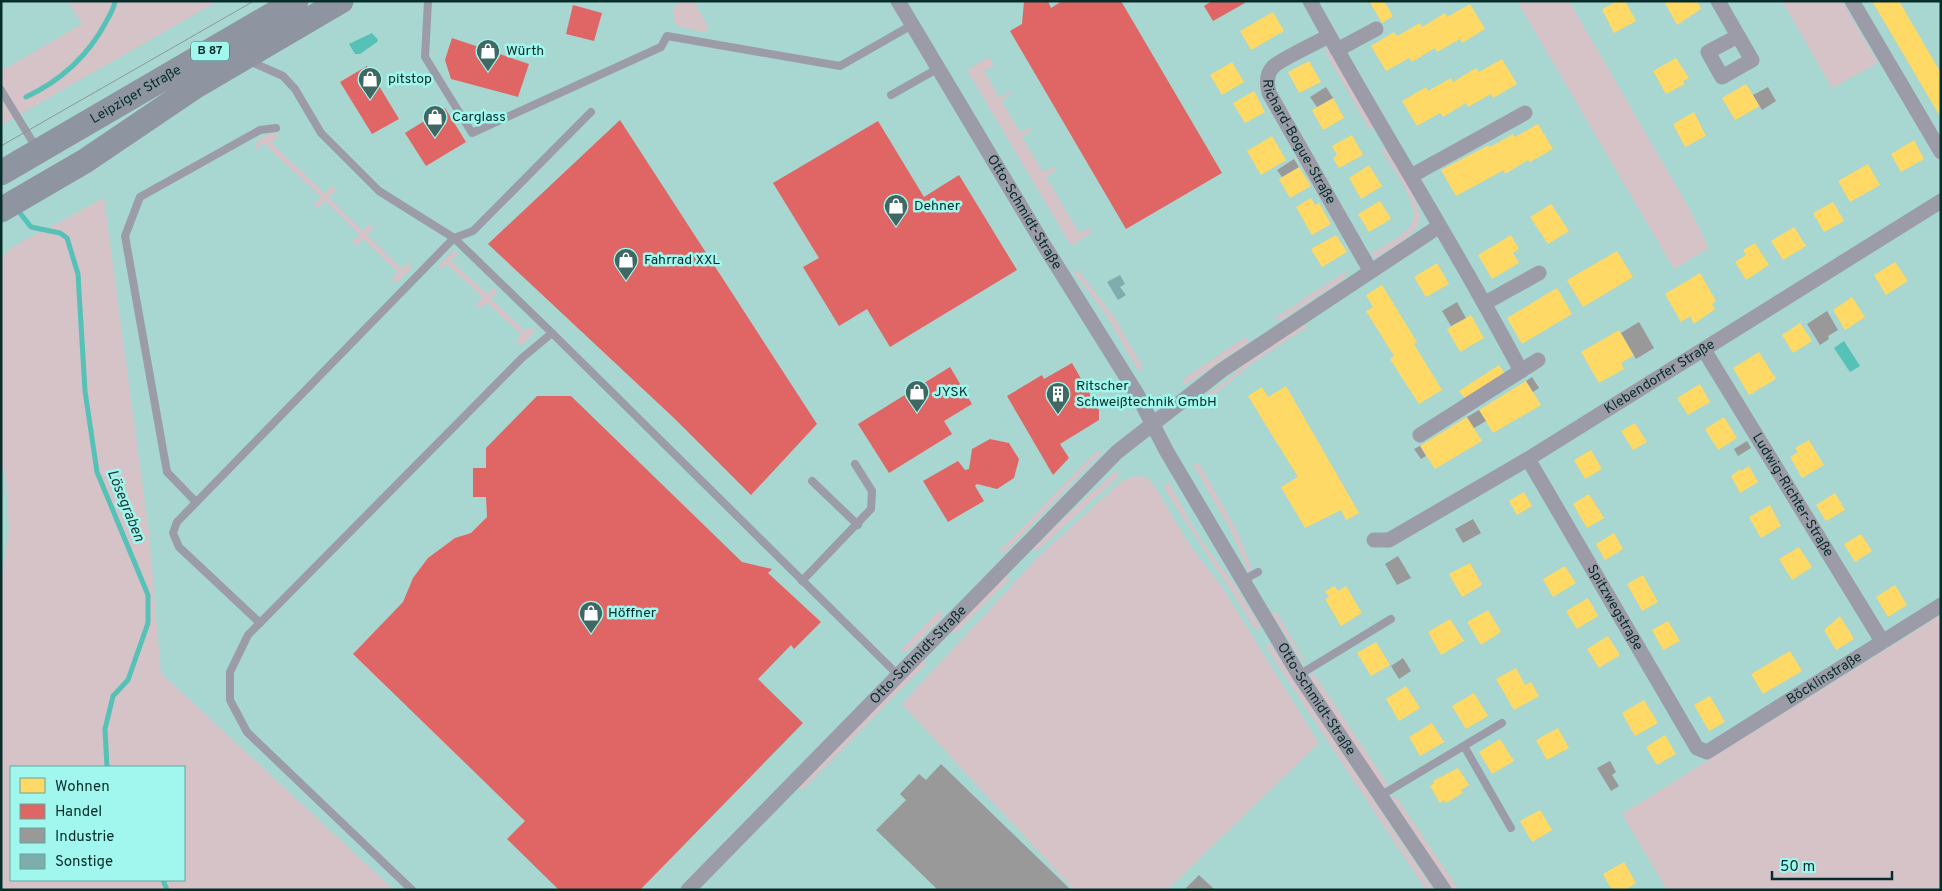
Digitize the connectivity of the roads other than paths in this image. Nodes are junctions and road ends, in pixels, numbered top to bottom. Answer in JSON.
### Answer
{"nodes":[{"id":1,"x":296,"y":1,"type":"edge"},
{"id":2,"x":341,"y":1,"type":"edge"},
{"id":3,"x":428,"y":1,"type":"edge"},
{"id":4,"x":898,"y":1,"type":"edge"},
{"id":5,"x":1310,"y":1,"type":"edge"},
{"id":6,"x":1718,"y":1,"type":"edge"},
{"id":7,"x":1852,"y":1,"type":"edge"},
{"id":8,"x":912,"y":25,"type":"junction"},
{"id":9,"x":1376,"y":29,"type":"dead end"},
{"id":10,"x":1328,"y":36,"type":"junction"},
{"id":11,"x":1738,"y":36,"type":"dead end"},
{"id":12,"x":1337,"y":50,"type":"junction"},
{"id":13,"x":243,"y":59,"type":"junction"},
{"id":14,"x":937,"y":69,"type":"junction"},
{"id":15,"x":1,"y":90,"type":"edge"},
{"id":16,"x":892,"y":95,"type":"dead end"},
{"id":17,"x":591,"y":112,"type":"dead end"},
{"id":18,"x":1526,"y":113,"type":"dead end"},
{"id":19,"x":276,"y":128,"type":"dead end"},
{"id":20,"x":38,"y":151,"type":"junction"},
{"id":21,"x":1941,"y":152,"type":"edge"},
{"id":22,"x":4,"y":171,"type":"edge"},
{"id":23,"x":1411,"y":176,"type":"junction"},
{"id":24,"x":1941,"y":201,"type":"edge"},
{"id":25,"x":1,"y":210,"type":"edge"},
{"id":26,"x":1438,"y":227,"type":"junction"},
{"id":27,"x":454,"y":238,"type":"junction"},
{"id":28,"x":1370,"y":270,"type":"junction"},
{"id":29,"x":1539,"y":273,"type":"dead end"},
{"id":30,"x":1486,"y":303,"type":"junction"},
{"id":31,"x":552,"y":333,"type":"junction"},
{"id":32,"x":1704,"y":350,"type":"junction"},
{"id":33,"x":1538,"y":360,"type":"dead end"},
{"id":34,"x":1521,"y":370,"type":"junction"},
{"id":35,"x":1152,"y":424,"type":"junction"},
{"id":36,"x":1420,"y":435,"type":"dead end"},
{"id":37,"x":1528,"y":459,"type":"junction"},
{"id":38,"x":855,"y":464,"type":"dead end"},
{"id":39,"x":812,"y":481,"type":"dead end"},
{"id":40,"x":196,"y":502,"type":"junction"},
{"id":41,"x":858,"y":525,"type":"junction"},
{"id":42,"x":1374,"y":540,"type":"dead end"},
{"id":43,"x":1258,"y":572,"type":"dead end"},
{"id":44,"x":1243,"y":580,"type":"junction"},
{"id":45,"x":802,"y":581,"type":"junction"},
{"id":46,"x":1941,"y":605,"type":"edge"},
{"id":47,"x":1391,"y":619,"type":"dead end"},
{"id":48,"x":260,"y":623,"type":"junction"},
{"id":49,"x":1882,"y":641,"type":"junction"},
{"id":50,"x":897,"y":674,"type":"junction"},
{"id":51,"x":1299,"y":675,"type":"junction"},
{"id":52,"x":1502,"y":723,"type":"dead end"},
{"id":53,"x":1464,"y":746,"type":"junction"},
{"id":54,"x":1707,"y":752,"type":"joint"},
{"id":55,"x":1380,"y":796,"type":"junction"},
{"id":56,"x":1511,"y":828,"type":"dead end"},
{"id":57,"x":412,"y":890,"type":"edge"},
{"id":58,"x":688,"y":890,"type":"edge"},
{"id":59,"x":1444,"y":890,"type":"edge"}],
"edges":[{"from":1,"to":20,"type":"main road","name":"Leipziger Straße","number":"B 87"},
{"from":2,"to":13,"type":"main road","name":"Leipziger Straße","number":"B 87"},
{"from":3,"to":8,"type":"lane"},
{"from":4,"to":8,"type":"street","name":"Otto-Schmidt-Straße"},
{"from":5,"to":10,"type":"street"},
{"from":6,"to":11,"type":"street"},
{"from":7,"to":21,"type":"street"},
{"from":8,"to":14,"type":"street","name":"Otto-Schmidt-Straße"},
{"from":9,"to":12,"type":"street"},
{"from":10,"to":12,"type":"street"},
{"from":10,"to":28,"type":"street","name":"Richard-Bogue-Straße"},
{"from":12,"to":23,"type":"street"},
{"from":13,"to":25,"type":"main road","name":"Leipziger Straße","number":"B 87"},
{"from":13,"to":27,"type":"lane"},
{"from":14,"to":16,"type":"lane"},
{"from":14,"to":35,"type":"street","name":"Otto-Schmidt-Straße"},
{"from":15,"to":20,"type":"lane"},
{"from":17,"to":27,"type":"lane"},
{"from":18,"to":23,"type":"street"},
{"from":19,"to":40,"type":"lane"},
{"from":20,"to":22,"type":"main road","name":"Leipziger Straße","number":"B 87"},
{"from":23,"to":26,"type":"street"},
{"from":24,"to":32,"type":"street","name":"Klebendorfer Straße"},
{"from":26,"to":28,"type":"street"},
{"from":26,"to":30,"type":"street"},
{"from":27,"to":31,"type":"lane"},
{"from":27,"to":40,"type":"lane"},
{"from":28,"to":35,"type":"street"},
{"from":29,"to":30,"type":"street"},
{"from":30,"to":34,"type":"street"},
{"from":31,"to":45,"type":"lane"},
{"from":31,"to":48,"type":"lane"},
{"from":32,"to":37,"type":"street","name":"Klebendorfer Straße"},
{"from":32,"to":49,"type":"street","name":"Ludwig-Richter-Straße"},
{"from":33,"to":34,"type":"street"},
{"from":34,"to":36,"type":"street"},
{"from":35,"to":44,"type":"street","name":"Otto-Schmidt-Straße"},
{"from":35,"to":50,"type":"street","name":"Otto-Schmidt-Straße"},
{"from":37,"to":42,"type":"street","name":"Klebendorfer Straße"},
{"from":37,"to":54,"type":"street","name":"Spitzwegstraße"},
{"from":38,"to":41,"type":"lane"},
{"from":39,"to":41,"type":"lane"},
{"from":40,"to":48,"type":"lane"},
{"from":41,"to":45,"type":"lane"},
{"from":43,"to":44,"type":"lane"},
{"from":44,"to":51,"type":"street","name":"Otto-Schmidt-Straße"},
{"from":45,"to":50,"type":"lane"},
{"from":46,"to":49,"type":"street","name":"Böcklinstraße"},
{"from":47,"to":51,"type":"lane"},
{"from":48,"to":57,"type":"lane"},
{"from":49,"to":54,"type":"street","name":"Böcklinstraße"},
{"from":50,"to":58,"type":"street","name":"Otto-Schmidt-Straße"},
{"from":51,"to":55,"type":"street","name":"Otto-Schmidt-Straße"},
{"from":52,"to":53,"type":"lane"},
{"from":53,"to":55,"type":"lane"},
{"from":53,"to":56,"type":"lane"},
{"from":55,"to":59,"type":"street","name":"Otto-Schmidt-Straße"}]}
